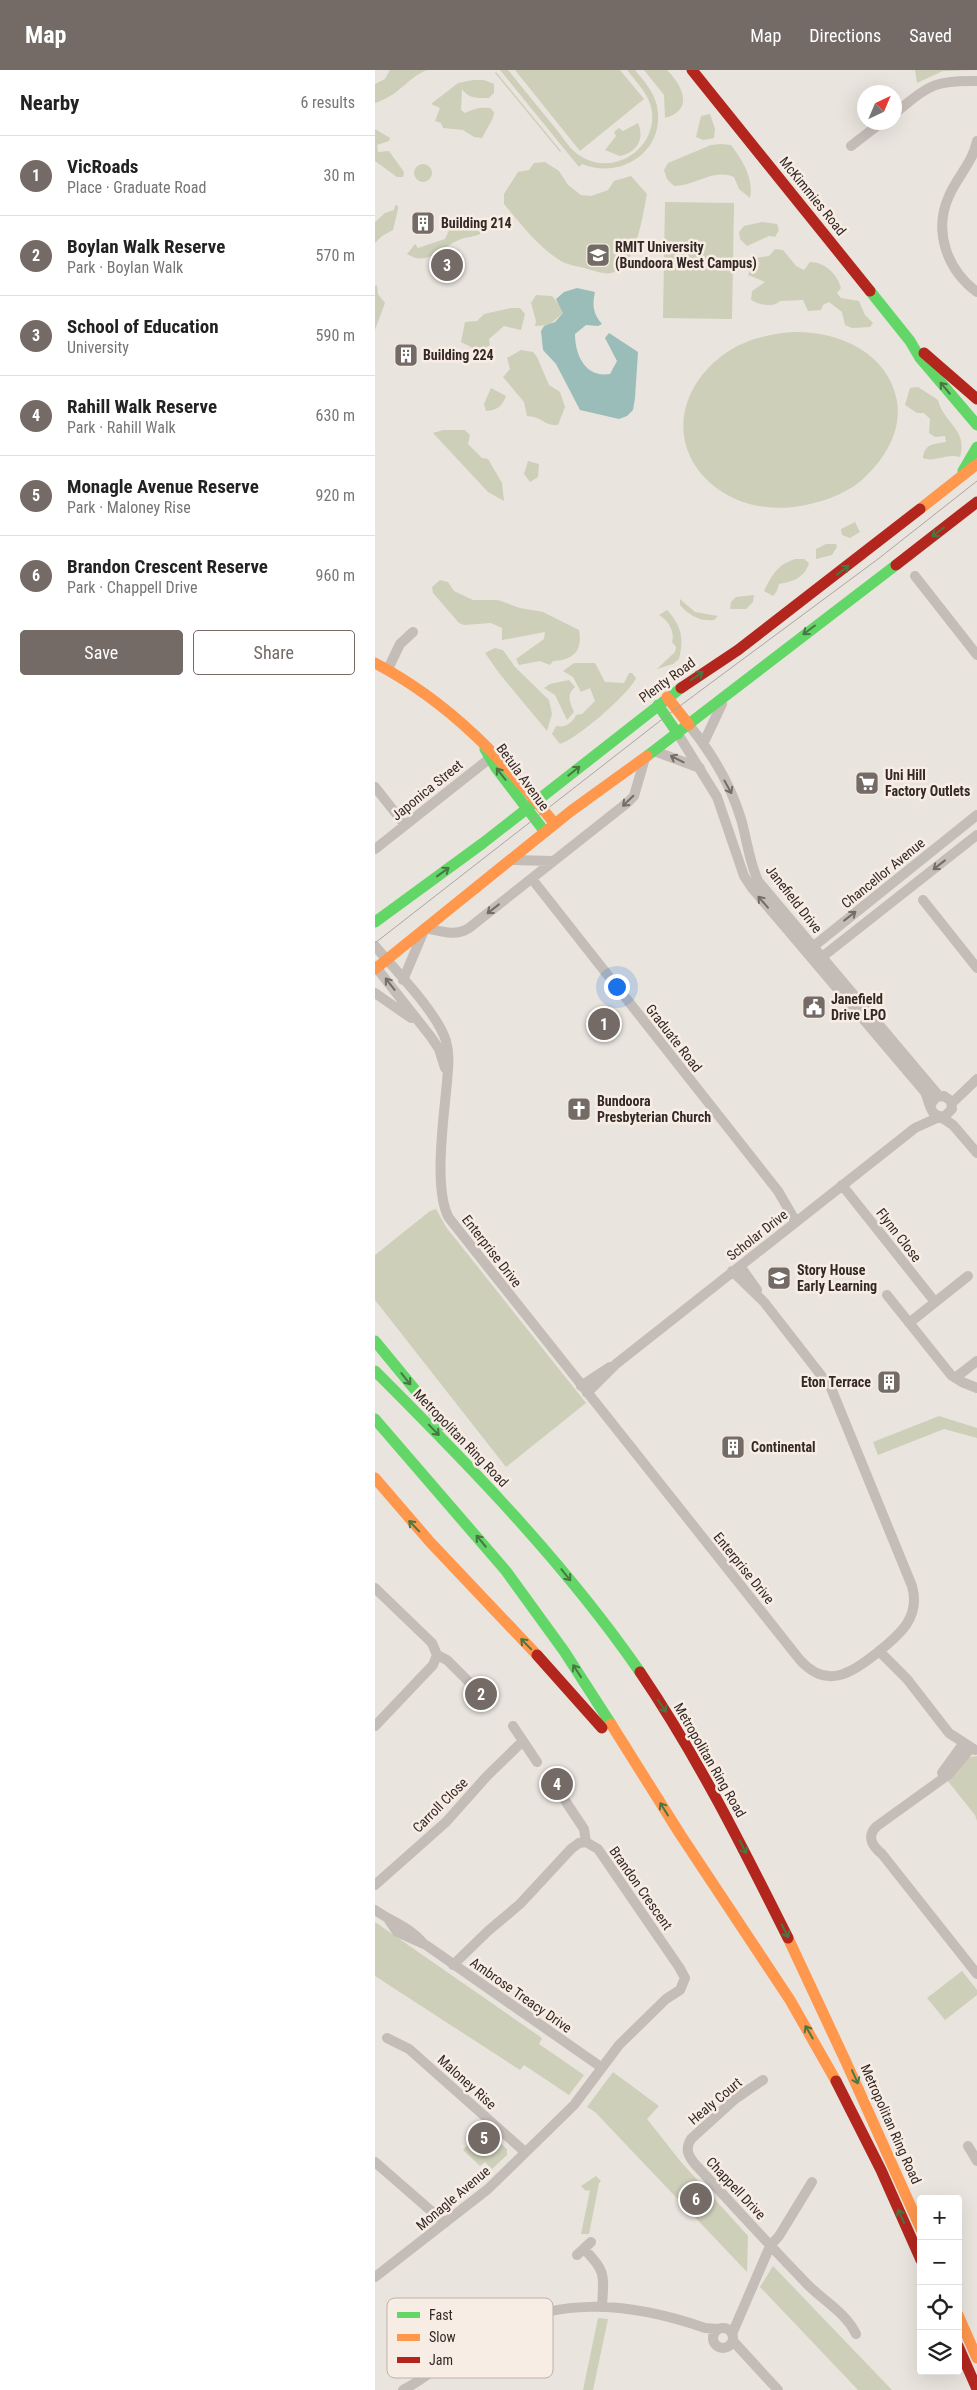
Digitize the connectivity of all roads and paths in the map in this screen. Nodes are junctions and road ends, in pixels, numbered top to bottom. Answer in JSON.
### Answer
{"nodes":[{"id":1,"x":692,"y":70,"type":"edge"},
{"id":2,"x":977,"y":82,"type":"edge"},
{"id":3,"x":902,"y":107,"type":"edge"},
{"id":4,"x":872,"y":130,"type":"edge"},
{"id":5,"x":851,"y":146,"type":"dead end"},
{"id":6,"x":976,"y":147,"type":"edge"},
{"id":7,"x":977,"y":292,"type":"edge"},
{"id":8,"x":910,"y":341,"type":"junction"},
{"id":9,"x":975,"y":396,"type":"edge"},
{"id":10,"x":977,"y":425,"type":"edge"},
{"id":11,"x":977,"y":447,"type":"edge"},
{"id":12,"x":977,"y":464,"type":"edge"},
{"id":13,"x":957,"y":480,"type":"junction"},
{"id":14,"x":977,"y":502,"type":"edge"},
{"id":15,"x":915,"y":576,"type":"dead end"},
{"id":16,"x":413,"y":632,"type":"dead end"},
{"id":17,"x":977,"y":655,"type":"edge"},
{"id":18,"x":375,"y":663,"type":"edge"},
{"id":19,"x":388,"y":669,"type":"junction"},
{"id":20,"x":726,"y":696,"type":"junction"},
{"id":21,"x":667,"y":697,"type":"junction"},
{"id":22,"x":658,"y":705,"type":"junction"},
{"id":23,"x":689,"y":725,"type":"junction"},
{"id":24,"x":678,"y":734,"type":"junction"},
{"id":25,"x":703,"y":744,"type":"junction"},
{"id":26,"x":650,"y":754,"type":"junction"},
{"id":27,"x":493,"y":755,"type":"junction"},
{"id":28,"x":700,"y":768,"type":"junction"},
{"id":29,"x":375,"y":787,"type":"edge"},
{"id":30,"x":532,"y":805,"type":"junction"},
{"id":31,"x":977,"y":815,"type":"edge"},
{"id":32,"x":741,"y":818,"type":"junction"},
{"id":33,"x":555,"y":824,"type":"junction"},
{"id":34,"x":405,"y":825,"type":"junction"},
{"id":35,"x":545,"y":832,"type":"junction"},
{"id":36,"x":729,"y":833,"type":"junction"},
{"id":37,"x":977,"y":835,"type":"edge"},
{"id":38,"x":375,"y":849,"type":"edge"},
{"id":39,"x":513,"y":860,"type":"junction"},
{"id":40,"x":553,"y":861,"type":"junction"},
{"id":41,"x":531,"y":879,"type":"junction"},
{"id":42,"x":923,"y":900,"type":"dead end"},
{"id":43,"x":375,"y":922,"type":"edge"},
{"id":44,"x":425,"y":928,"type":"junction"},
{"id":45,"x":375,"y":946,"type":"edge"},
{"id":46,"x":809,"y":949,"type":"junction"},
{"id":47,"x":386,"y":960,"type":"junction"},
{"id":48,"x":819,"y":960,"type":"junction"},
{"id":49,"x":375,"y":968,"type":"edge"},
{"id":50,"x":977,"y":968,"type":"edge"},
{"id":51,"x":403,"y":980,"type":"junction"},
{"id":52,"x":375,"y":993,"type":"edge"},
{"id":53,"x":424,"y":1028,"type":"junction"},
{"id":54,"x":447,"y":1076,"type":"junction"},
{"id":55,"x":974,"y":1081,"type":"edge"},
{"id":56,"x":947,"y":1101,"type":"junction"},
{"id":57,"x":931,"y":1105,"type":"junction"},
{"id":58,"x":940,"y":1117,"type":"junction"},
{"id":59,"x":915,"y":1128,"type":"junction"},
{"id":60,"x":977,"y":1142,"type":"edge"},
{"id":61,"x":977,"y":1152,"type":"edge"},
{"id":62,"x":842,"y":1186,"type":"junction"},
{"id":63,"x":800,"y":1219,"type":"junction"},
{"id":64,"x":736,"y":1268,"type":"junction"},
{"id":65,"x":968,"y":1276,"type":"dead end"},
{"id":66,"x":887,"y":1295,"type":"dead end"},
{"id":67,"x":935,"y":1302,"type":"junction"},
{"id":68,"x":909,"y":1323,"type":"junction"},
{"id":69,"x":375,"y":1341,"type":"edge"},
{"id":70,"x":977,"y":1361,"type":"edge"},
{"id":71,"x":375,"y":1371,"type":"edge"},
{"id":72,"x":955,"y":1378,"type":"junction"},
{"id":73,"x":977,"y":1388,"type":"edge"},
{"id":74,"x":584,"y":1389,"type":"junction"},
{"id":75,"x":375,"y":1419,"type":"edge"},
{"id":76,"x":375,"y":1478,"type":"edge"},
{"id":77,"x":535,"y":1538,"type":"junction"},
{"id":78,"x":375,"y":1588,"type":"edge"},
{"id":79,"x":882,"y":1648,"type":"junction"},
{"id":80,"x":437,"y":1655,"type":"junction"},
{"id":81,"x":469,"y":1682,"type":"dead end"},
{"id":82,"x":375,"y":1726,"type":"edge"},
{"id":83,"x":513,"y":1726,"type":"dead end"},
{"id":84,"x":523,"y":1741,"type":"junction"},
{"id":85,"x":970,"y":1748,"type":"edge"},
{"id":86,"x":537,"y":1762,"type":"dead end"},
{"id":87,"x":641,"y":1771,"type":"junction"},
{"id":88,"x":564,"y":1799,"type":"dead end"},
{"id":89,"x":586,"y":1842,"type":"junction"},
{"id":90,"x":375,"y":1886,"type":"edge"},
{"id":91,"x":375,"y":1910,"type":"edge"},
{"id":92,"x":453,"y":1964,"type":"junction"},
{"id":93,"x":977,"y":1974,"type":"edge"},
{"id":94,"x":387,"y":2038,"type":"dead end"},
{"id":95,"x":601,"y":2067,"type":"junction"},
{"id":96,"x":763,"y":2080,"type":"dead end"},
{"id":97,"x":687,"y":2146,"type":"joint"},
{"id":98,"x":968,"y":2146,"type":"dead end"},
{"id":99,"x":525,"y":2152,"type":"junction"},
{"id":100,"x":977,"y":2160,"type":"edge"},
{"id":101,"x":375,"y":2162,"type":"edge"},
{"id":102,"x":812,"y":2182,"type":"dead end"},
{"id":103,"x":917,"y":2220,"type":"edge"},
{"id":104,"x":445,"y":2223,"type":"junction"},
{"id":105,"x":770,"y":2246,"type":"junction"},
{"id":106,"x":584,"y":2249,"type":"dead end"},
{"id":107,"x":917,"y":2251,"type":"edge"},
{"id":108,"x":778,"y":2254,"type":"junction"},
{"id":109,"x":375,"y":2277,"type":"edge"},
{"id":110,"x":757,"y":2280,"type":"junction"},
{"id":111,"x":745,"y":2304,"type":"junction"},
{"id":112,"x":602,"y":2306,"type":"junction"},
{"id":113,"x":553,"y":2311,"type":"edge"},
{"id":114,"x":679,"y":2321,"type":"junction"},
{"id":115,"x":962,"y":2324,"type":"edge"},
{"id":116,"x":720,"y":2328,"type":"junction"},
{"id":117,"x":856,"y":2334,"type":"dead end"},
{"id":118,"x":732,"y":2337,"type":"junction"},
{"id":119,"x":713,"y":2340,"type":"junction"},
{"id":120,"x":724,"y":2348,"type":"junction"},
{"id":121,"x":962,"y":2355,"type":"edge"},
{"id":122,"x":977,"y":2358,"type":"edge"},
{"id":123,"x":424,"y":2378,"type":"edge"},
{"id":124,"x":977,"y":2389,"type":"edge"},
{"id":125,"x":403,"y":2390,"type":"edge"},
{"id":126,"x":772,"y":2390,"type":"edge"},
{"id":127,"x":778,"y":2390,"type":"edge"}],
"edges":[{"from":1,"to":8,"type":"main road","name":"McKimmies Road"},
{"from":2,"to":3,"type":"street"},
{"from":4,"to":5,"type":"street"},
{"from":6,"to":7,"type":"street"},
{"from":8,"to":9,"type":"main road","name":"McKimmies Road"},
{"from":10,"to":8,"type":"main road","name":"McKimmies Road","one_way":true},
{"from":11,"to":13,"type":"main road"},
{"from":12,"to":13,"type":"main road","name":"Plenty Road"},
{"from":21,"to":13,"type":"main road","name":"Plenty Road","one_way":true},
{"from":14,"to":20,"type":"main road","one_way":true},
{"from":15,"to":17,"type":"street"},
{"from":16,"to":19,"type":"street"},
{"from":18,"to":19,"type":"main road","name":"Betula Avenue"},
{"from":19,"to":27,"type":"main road","name":"Betula Avenue"},
{"from":20,"to":23,"type":"main road"},
{"from":20,"to":25,"type":"street"},
{"from":21,"to":22,"type":"main road","name":"Plenty Road"},
{"from":21,"to":23,"type":"main road","name":"Janefield Drive"},
{"from":22,"to":24,"type":"main road","name":"Janefield Drive"},
{"from":30,"to":22,"type":"main road","name":"Plenty Road","one_way":true},
{"from":23,"to":24,"type":"main road"},
{"from":23,"to":25,"type":"street","name":"Janefield Drive"},
{"from":24,"to":26,"type":"main road"},
{"from":24,"to":28,"type":"street","name":"Janefield Drive"},
{"from":25,"to":32,"type":"street","name":"Janefield Drive","one_way":true},
{"from":28,"to":26,"type":"street","one_way":true},
{"from":26,"to":33,"type":"main road"},
{"from":26,"to":40,"type":"street","one_way":true},
{"from":27,"to":30,"type":"main road","name":"Betula Avenue"},
{"from":27,"to":34,"type":"street","name":"Japonica Street"},
{"from":28,"to":36,"type":"street","name":"Janefield Drive"},
{"from":29,"to":34,"type":"street"},
{"from":30,"to":33,"type":"main road","name":"Betula Avenue"},
{"from":30,"to":35,"type":"main road","name":"Betula Avenue"},
{"from":43,"to":30,"type":"main road","name":"Plenty Road","one_way":true},
{"from":46,"to":31,"type":"street","name":"Chancellor Avenue","one_way":true},
{"from":32,"to":36,"type":"street"},
{"from":32,"to":46,"type":"street","name":"Janefield Drive"},
{"from":33,"to":35,"type":"main road"},
{"from":34,"to":38,"type":"street","name":"Japonica Street"},
{"from":35,"to":39,"type":"main road"},
{"from":46,"to":36,"type":"street","name":"Janefield Drive","one_way":true},
{"from":37,"to":48,"type":"street","name":"Chancellor Avenue","one_way":true},
{"from":39,"to":40,"type":"street"},
{"from":39,"to":44,"type":"main road"},
{"from":40,"to":41,"type":"street"},
{"from":41,"to":44,"type":"street","one_way":true},
{"from":41,"to":63,"type":"street","name":"Graduate Road"},
{"from":42,"to":50,"type":"street"},
{"from":44,"to":47,"type":"main road"},
{"from":44,"to":51,"type":"street"},
{"from":45,"to":47,"type":"street","name":"Enterprise Drive"},
{"from":46,"to":48,"type":"street","name":"Janefield Drive"},
{"from":47,"to":49,"type":"main road"},
{"from":47,"to":51,"type":"street","name":"Enterprise Drive"},
{"from":48,"to":56,"type":"street","name":"Janefield Drive"},
{"from":48,"to":57,"type":"street","name":"Janefield Drive"},
{"from":53,"to":49,"type":"street","name":"Enterprise Drive","one_way":true},
{"from":51,"to":54,"type":"street","name":"Enterprise Drive"},
{"from":52,"to":53,"type":"street"},
{"from":53,"to":54,"type":"street","name":"Enterprise Drive"},
{"from":54,"to":74,"type":"street","name":"Enterprise Drive"},
{"from":55,"to":56,"type":"street"},
{"from":56,"to":57,"type":"street","name":"Scholar Drive"},
{"from":56,"to":58,"type":"street","name":"Scholar Drive"},
{"from":56,"to":60,"type":"street","name":"Janefield Drive"},
{"from":57,"to":58,"type":"street","name":"Janefield Drive"},
{"from":57,"to":59,"type":"street","name":"Scholar Drive"},
{"from":58,"to":59,"type":"street","name":"Scholar Drive"},
{"from":58,"to":61,"type":"street"},
{"from":59,"to":62,"type":"street","name":"Scholar Drive"},
{"from":62,"to":63,"type":"street","name":"Scholar Drive"},
{"from":62,"to":67,"type":"street","name":"Flynn Close"},
{"from":63,"to":64,"type":"street","name":"Scholar Drive"},
{"from":64,"to":74,"type":"street","name":"Scholar Drive"},
{"from":64,"to":79,"type":"street","name":"Enterprise Drive"},
{"from":65,"to":67,"type":"street"},
{"from":66,"to":68,"type":"street"},
{"from":67,"to":68,"type":"street"},
{"from":68,"to":72,"type":"street"},
{"from":69,"to":77,"type":"main road","one_way":true},
{"from":70,"to":72,"type":"street"},
{"from":71,"to":77,"type":"main road","name":"Metropolitan Ring Road","one_way":true},
{"from":72,"to":73,"type":"street"},
{"from":74,"to":79,"type":"street","name":"Enterprise Drive"},
{"from":87,"to":75,"type":"main road","name":"Metropolitan Ring Road","one_way":true},
{"from":87,"to":76,"type":"main road","one_way":true},
{"from":77,"to":103,"type":"main road","name":"Metropolitan Ring Road","one_way":true},
{"from":78,"to":80,"type":"street"},
{"from":79,"to":85,"type":"street"},
{"from":80,"to":81,"type":"street"},
{"from":80,"to":82,"type":"street"},
{"from":83,"to":84,"type":"street"},
{"from":84,"to":86,"type":"street"},
{"from":84,"to":90,"type":"street","name":"Carroll Close"},
{"from":85,"to":93,"type":"street"},
{"from":107,"to":87,"type":"main road","name":"Metropolitan Ring Road","one_way":true},
{"from":88,"to":89,"type":"street"},
{"from":89,"to":92,"type":"street"},
{"from":89,"to":95,"type":"street","name":"Brandon Crescent"},
{"from":91,"to":92,"type":"street","name":"Ambrose Treacy Drive"},
{"from":92,"to":95,"type":"street","name":"Ambrose Treacy Drive"},
{"from":94,"to":99,"type":"street","name":"Maloney Rise"},
{"from":95,"to":99,"type":"street","name":"Monagle Avenue"},
{"from":96,"to":97,"type":"street","name":"Healy Court"},
{"from":97,"to":105,"type":"street","name":"Chappell Drive"},
{"from":98,"to":100,"type":"street"},
{"from":99,"to":104,"type":"street","name":"Monagle Avenue"},
{"from":101,"to":104,"type":"street"},
{"from":102,"to":105,"type":"street"},
{"from":104,"to":109,"type":"street","name":"Monagle Avenue"},
{"from":105,"to":108,"type":"street","name":"Chappell Drive"},
{"from":105,"to":110,"type":"street"},
{"from":106,"to":112,"type":"street"},
{"from":108,"to":110,"type":"street"},
{"from":108,"to":117,"type":"street","name":"Chappell Drive"},
{"from":110,"to":111,"type":"street"},
{"from":111,"to":116,"type":"street"},
{"from":111,"to":118,"type":"street"},
{"from":112,"to":113,"type":"street"},
{"from":112,"to":114,"type":"street"},
{"from":114,"to":116,"type":"street"},
{"from":114,"to":119,"type":"street"},
{"from":115,"to":122,"type":"main road"},
{"from":116,"to":118,"type":"street"},
{"from":116,"to":119,"type":"street"},
{"from":118,"to":120,"type":"street"},
{"from":118,"to":127,"type":"street"},
{"from":119,"to":120,"type":"street"},
{"from":120,"to":126,"type":"street"},
{"from":121,"to":124,"type":"main road"},
{"from":123,"to":125,"type":"street"}]}
